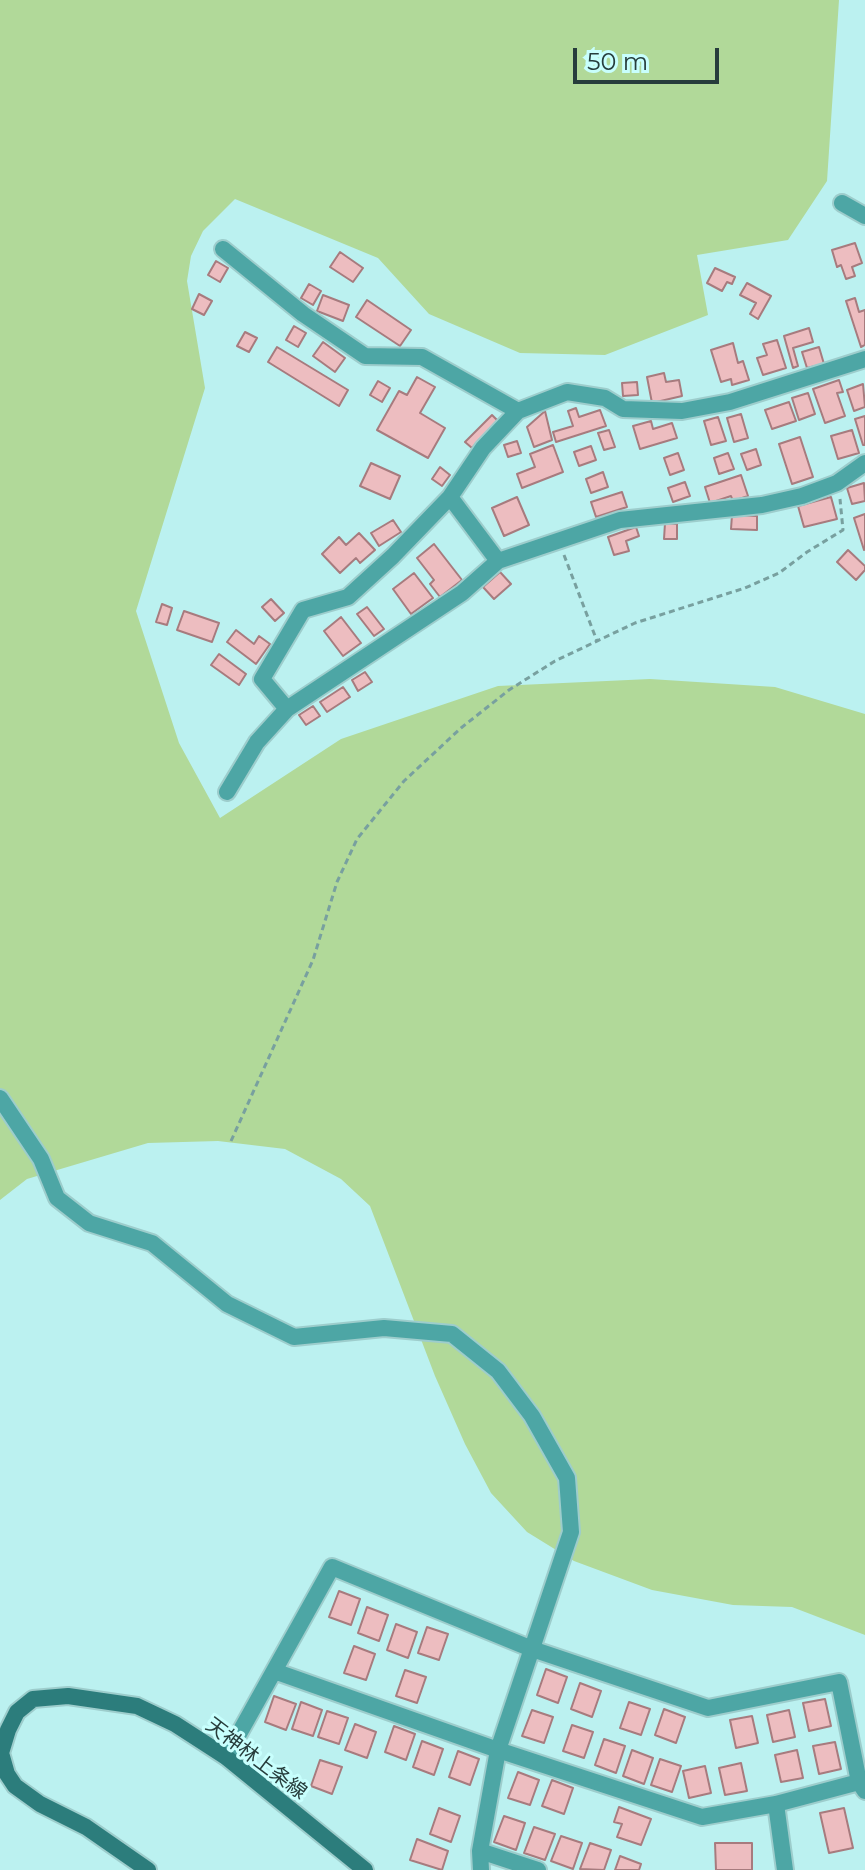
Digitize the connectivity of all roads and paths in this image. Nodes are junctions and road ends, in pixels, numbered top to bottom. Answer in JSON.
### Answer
{"nodes":[{"id":1,"x":842,"y":203,"type":"dead end"},
{"id":2,"x":865,"y":216,"type":"edge"},
{"id":3,"x":223,"y":249,"type":"dead end"},
{"id":4,"x":865,"y":359,"type":"edge"},
{"id":5,"x":518,"y":411,"type":"junction"},
{"id":6,"x":865,"y":463,"type":"edge"},
{"id":7,"x":837,"y":483,"type":"junction"},
{"id":8,"x":450,"y":497,"type":"junction"},
{"id":9,"x":559,"y":541,"type":"junction"},
{"id":10,"x":498,"y":561,"type":"junction"},
{"id":11,"x":597,"y":641,"type":"junction"},
{"id":12,"x":287,"y":709,"type":"junction"},
{"id":13,"x":227,"y":792,"type":"dead end"},
{"id":14,"x":0,"y":1098,"type":"edge"},
{"id":15,"x":231,"y":1141,"type":"dead end"},
{"id":16,"x":532,"y":1649,"type":"junction"},
{"id":17,"x":274,"y":1671,"type":"junction"},
{"id":18,"x":498,"y":1750,"type":"junction"},
{"id":19,"x":226,"y":1757,"type":"junction"},
{"id":20,"x":862,"y":1787,"type":"edge"},
{"id":21,"x":776,"y":1804,"type":"junction"},
{"id":22,"x":480,"y":1851,"type":"junction"},
{"id":23,"x":148,"y":1870,"type":"edge"},
{"id":24,"x":365,"y":1870,"type":"edge"},
{"id":25,"x":481,"y":1870,"type":"edge"},
{"id":26,"x":538,"y":1870,"type":"edge"},
{"id":27,"x":785,"y":1870,"type":"edge"}],
"edges":[{"from":1,"to":2,"type":"street"},
{"from":3,"to":5,"type":"street"},
{"from":4,"to":5,"type":"street"},
{"from":5,"to":8,"type":"street"},
{"from":6,"to":7,"type":"street"},
{"from":7,"to":9,"type":"street"},
{"from":7,"to":11,"type":"path"},
{"from":8,"to":10,"type":"street"},
{"from":8,"to":12,"type":"street"},
{"from":9,"to":10,"type":"street"},
{"from":9,"to":11,"type":"path"},
{"from":10,"to":12,"type":"street"},
{"from":11,"to":15,"type":"path"},
{"from":12,"to":13,"type":"street"},
{"from":14,"to":16,"type":"street"},
{"from":16,"to":17,"type":"street"},
{"from":16,"to":18,"type":"street"},
{"from":16,"to":20,"type":"street"},
{"from":17,"to":18,"type":"street"},
{"from":17,"to":19,"type":"street"},
{"from":18,"to":21,"type":"street"},
{"from":18,"to":22,"type":"street"},
{"from":19,"to":23,"type":"main road","name":"天神林上条線"},
{"from":19,"to":24,"type":"main road","name":"天神林上条線"},
{"from":20,"to":21,"type":"street"},
{"from":21,"to":27,"type":"street"},
{"from":22,"to":25,"type":"street"},
{"from":22,"to":26,"type":"street"}]}
